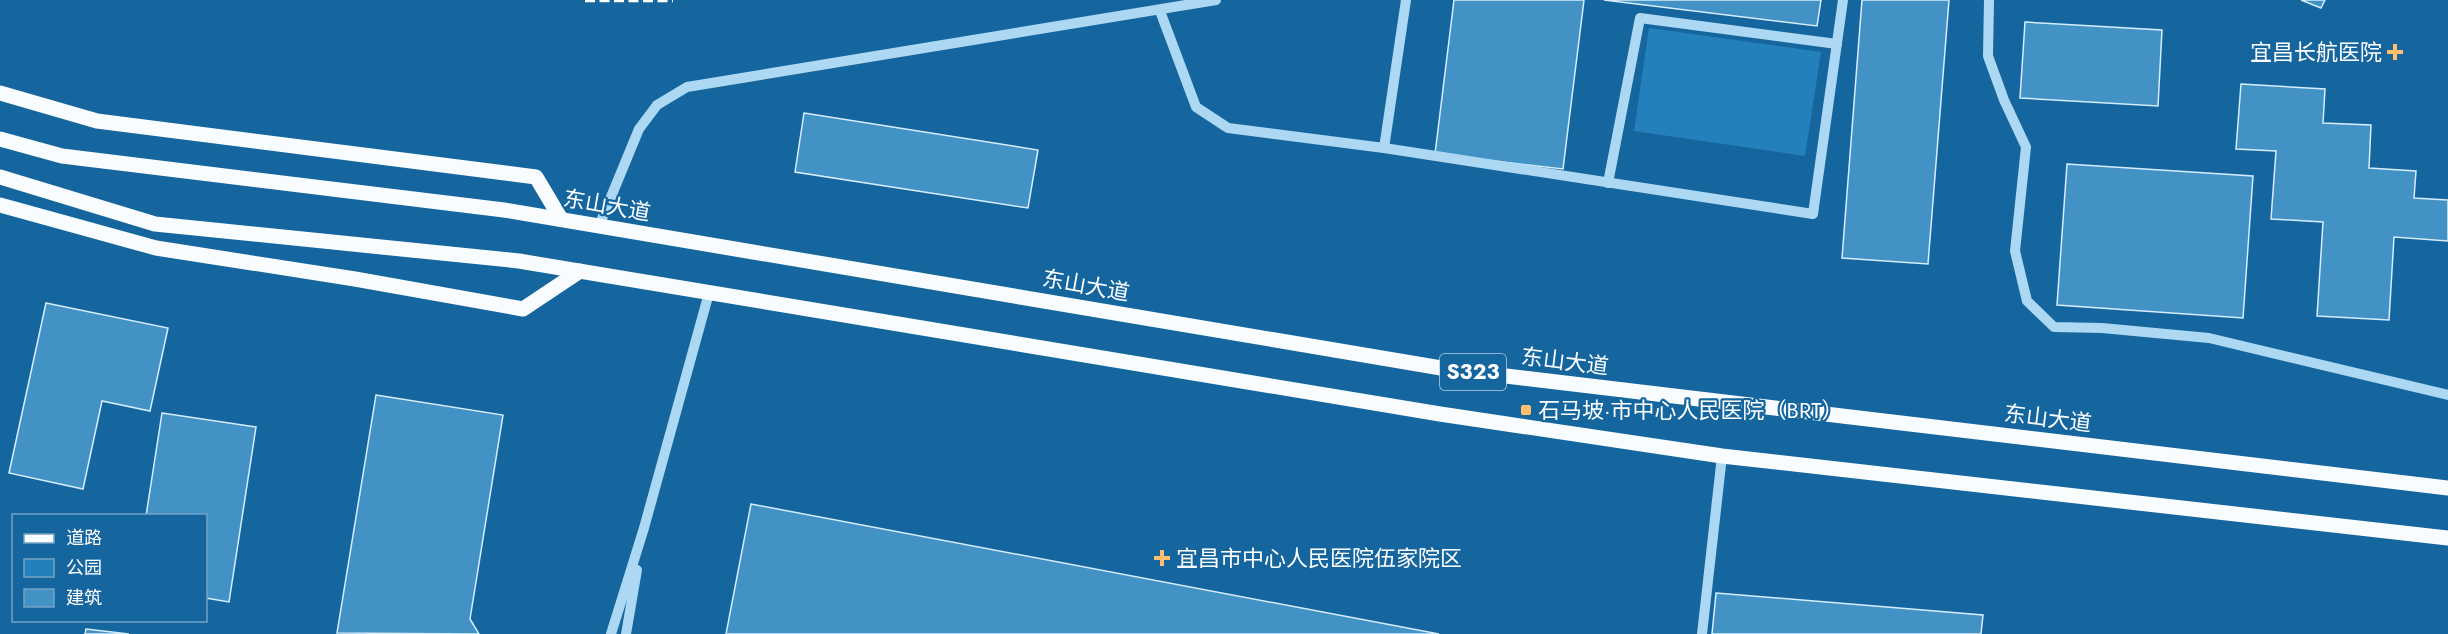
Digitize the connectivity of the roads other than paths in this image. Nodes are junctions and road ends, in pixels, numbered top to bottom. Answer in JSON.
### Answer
{"nodes":[{"id":1,"x":1216,"y":0,"type":"edge"},
{"id":2,"x":1406,"y":0,"type":"edge"},
{"id":3,"x":1843,"y":0,"type":"edge"},
{"id":4,"x":1989,"y":0,"type":"edge"},
{"id":5,"x":1160,"y":11,"type":"junction"},
{"id":6,"x":1837,"y":44,"type":"junction"},
{"id":7,"x":0,"y":93,"type":"edge"},
{"id":8,"x":0,"y":139,"type":"edge"},
{"id":9,"x":1384,"y":148,"type":"junction"},
{"id":10,"x":0,"y":177,"type":"edge"},
{"id":11,"x":1608,"y":183,"type":"junction"},
{"id":12,"x":0,"y":205,"type":"edge"},
{"id":13,"x":561,"y":219,"type":"junction"},
{"id":14,"x":599,"y":226,"type":"junction"},
{"id":15,"x":580,"y":271,"type":"junction"},
{"id":16,"x":709,"y":293,"type":"junction"},
{"id":17,"x":2448,"y":395,"type":"edge"},
{"id":18,"x":1722,"y":456,"type":"junction"},
{"id":19,"x":2448,"y":488,"type":"edge"},
{"id":20,"x":644,"y":528,"type":"junction"},
{"id":21,"x":2448,"y":538,"type":"edge"},
{"id":22,"x":611,"y":634,"type":"edge"},
{"id":23,"x":626,"y":634,"type":"edge"},
{"id":24,"x":1702,"y":634,"type":"edge"}],
"edges":[{"from":1,"to":5,"type":"street"},
{"from":2,"to":9,"type":"street"},
{"from":3,"to":6,"type":"street"},
{"from":4,"to":17,"type":"street"},
{"from":5,"to":9,"type":"street"},
{"from":5,"to":14,"type":"street"},
{"from":6,"to":11,"type":"street"},
{"from":6,"to":11,"type":"street"},
{"from":7,"to":13,"type":"main road"},
{"from":8,"to":13,"type":"main road","name":"东山大道","number":"S323"},
{"from":9,"to":11,"type":"street"},
{"from":10,"to":15,"type":"main road","number":"S323"},
{"from":12,"to":15,"type":"main road"},
{"from":13,"to":14,"type":"main road","name":"东山大道","number":"S323"},
{"from":14,"to":19,"type":"main road","name":"东山大道","number":"S323"},
{"from":15,"to":16,"type":"main road","number":"S323"},
{"from":16,"to":18,"type":"main road","number":"S323"},
{"from":16,"to":20,"type":"street"},
{"from":18,"to":21,"type":"main road","number":"S323"},
{"from":18,"to":24,"type":"street"},
{"from":20,"to":22,"type":"street"},
{"from":20,"to":23,"type":"street"}]}
